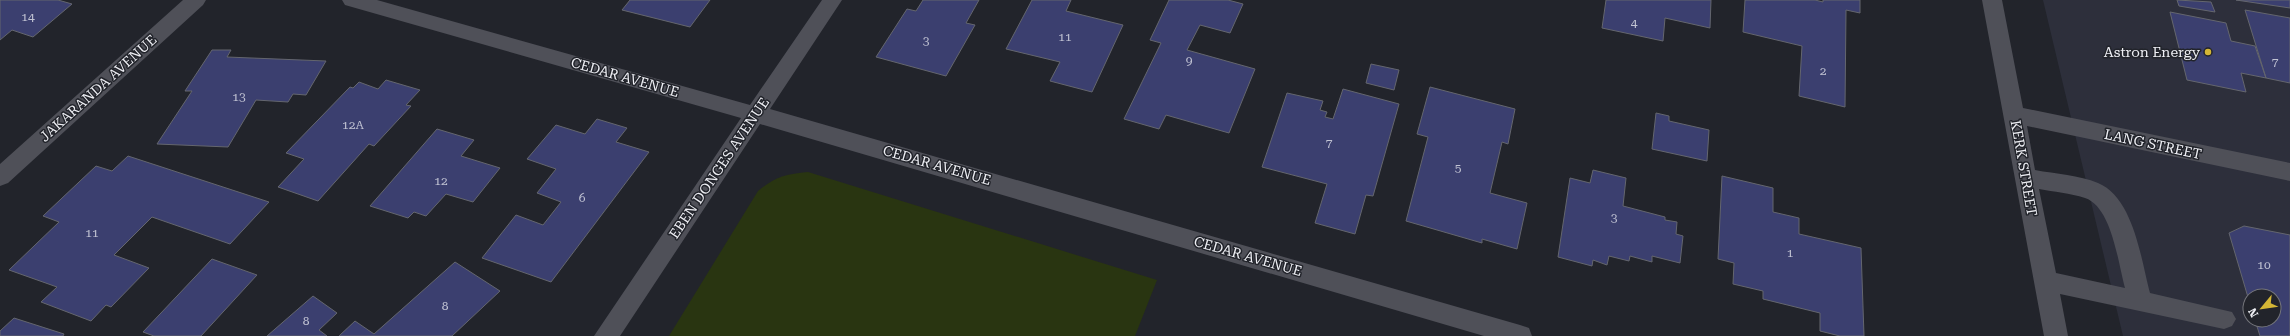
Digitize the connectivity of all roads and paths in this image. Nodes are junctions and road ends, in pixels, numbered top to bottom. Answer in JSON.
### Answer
{"nodes":[{"id":1,"x":196,"y":0,"type":"edge"},
{"id":2,"x":352,"y":0,"type":"edge"},
{"id":3,"x":832,"y":0,"type":"edge"},
{"id":4,"x":1992,"y":0,"type":"edge"},
{"id":5,"x":754,"y":114,"type":"junction"},
{"id":6,"x":2015,"y":115,"type":"junction"},
{"id":7,"x":2290,"y":172,"type":"edge"},
{"id":8,"x":0,"y":177,"type":"edge"},
{"id":9,"x":2025,"y":177,"type":"junction"},
{"id":10,"x":2045,"y":281,"type":"junction"},
{"id":11,"x":2140,"y":301,"type":"junction"},
{"id":12,"x":2224,"y":319,"type":"dead end"},
{"id":13,"x":606,"y":336,"type":"edge"},
{"id":14,"x":1520,"y":336,"type":"edge"},
{"id":15,"x":2056,"y":336,"type":"edge"}],
"edges":[{"from":1,"to":8,"type":"street","name":"JAKARANDA AVENUE"},
{"from":2,"to":5,"type":"street","name":"CEDAR AVENUE"},
{"from":3,"to":5,"type":"street","name":"EBEN DONGES AVENUE"},
{"from":4,"to":6,"type":"street","name":"KERK STREET"},
{"from":5,"to":13,"type":"street","name":"EBEN DONGES AVENUE"},
{"from":5,"to":14,"type":"street","name":"CEDAR AVENUE"},
{"from":6,"to":7,"type":"street","name":"LANG STREET"},
{"from":6,"to":9,"type":"street","name":"KERK STREET"},
{"from":9,"to":10,"type":"street","name":"KERK STREET"},
{"from":9,"to":11,"type":"street"},
{"from":10,"to":11,"type":"street"},
{"from":10,"to":15,"type":"street","name":"KERK STREET"},
{"from":11,"to":12,"type":"street"}]}
